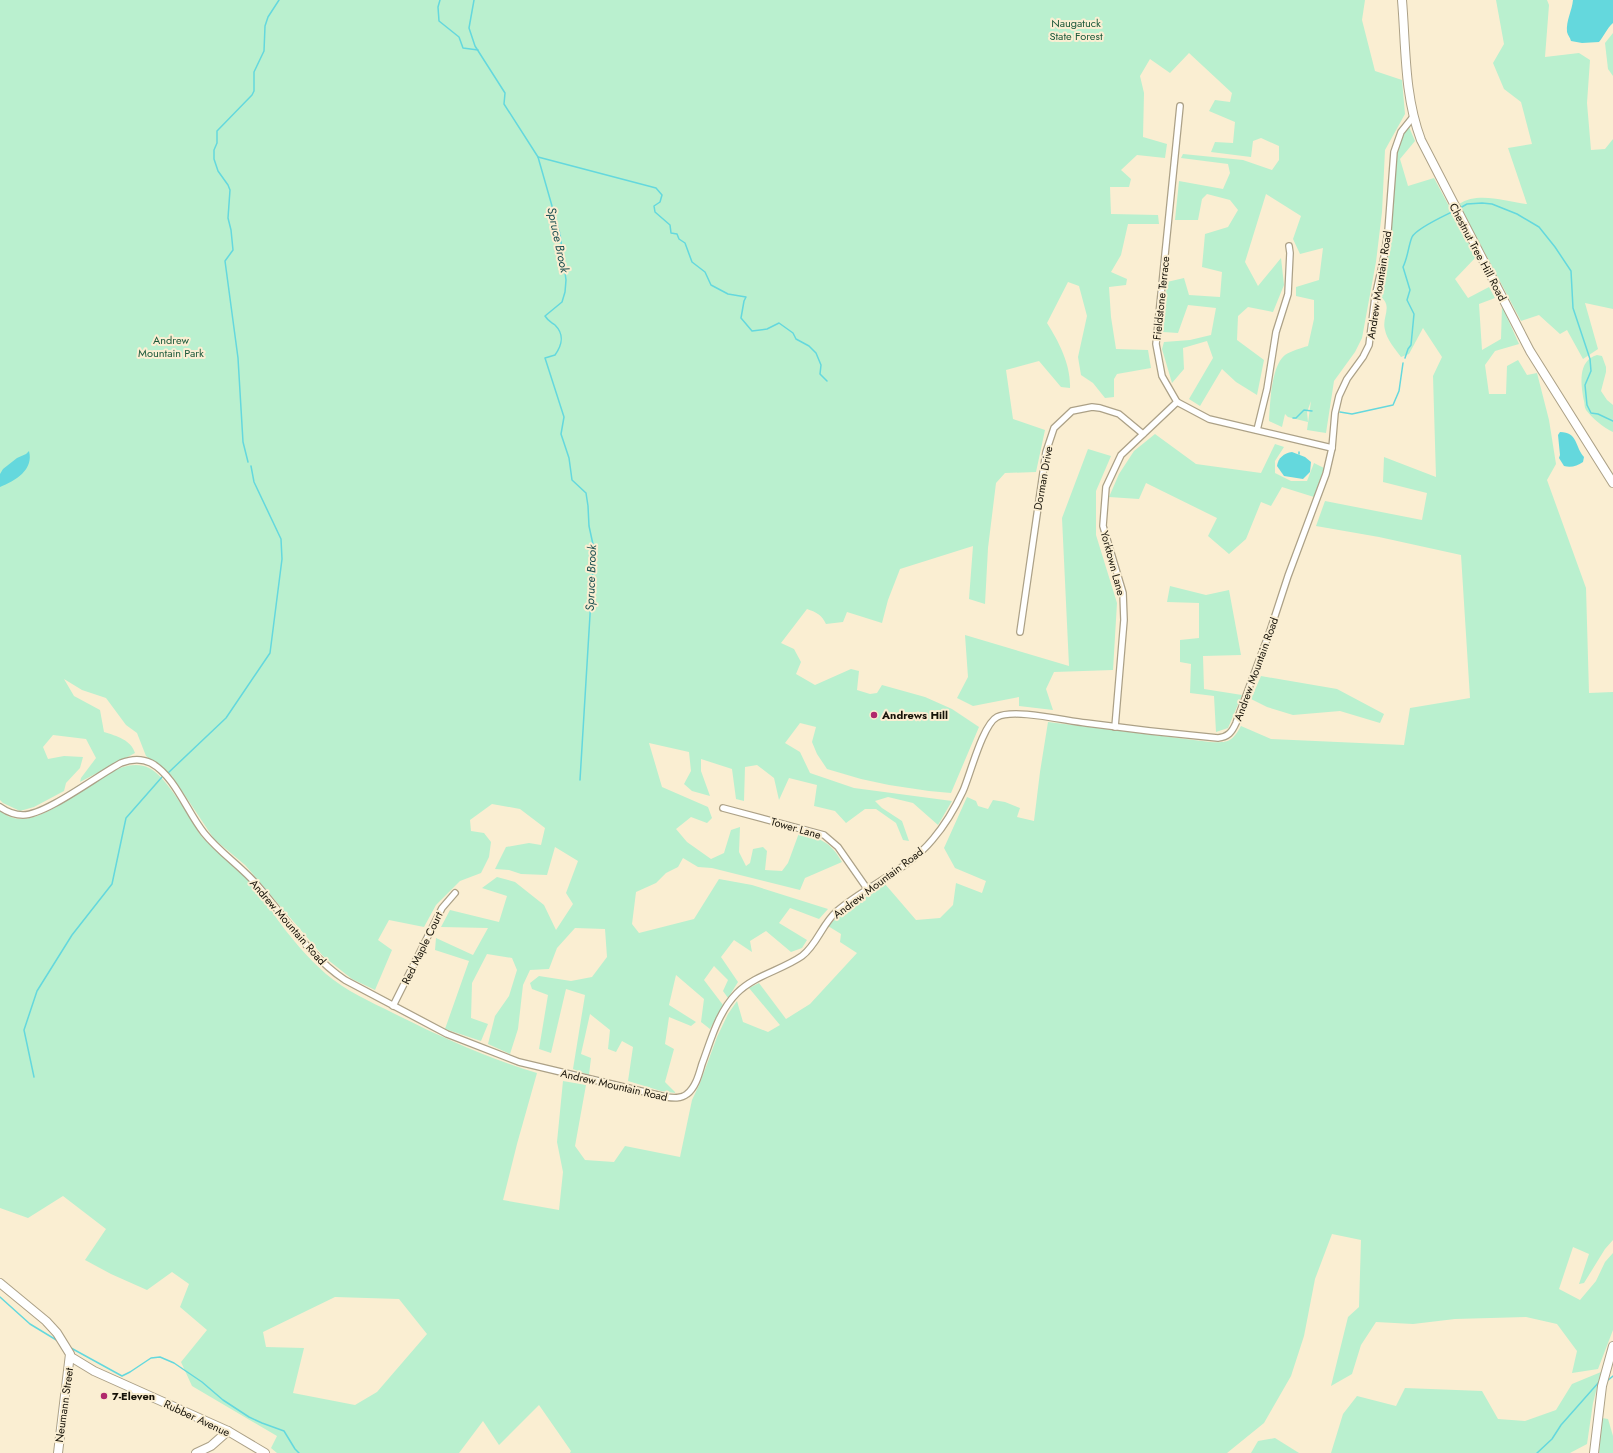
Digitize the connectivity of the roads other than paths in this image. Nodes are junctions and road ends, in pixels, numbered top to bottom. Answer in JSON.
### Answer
{"nodes":[{"id":1,"x":1402,"y":0,"type":"edge"},
{"id":2,"x":1180,"y":106,"type":"dead end"},
{"id":3,"x":1413,"y":117,"type":"junction"},
{"id":4,"x":1289,"y":246,"type":"dead end"},
{"id":5,"x":1176,"y":402,"type":"junction"},
{"id":6,"x":1256,"y":430,"type":"junction"},
{"id":7,"x":1143,"y":434,"type":"junction"},
{"id":8,"x":1332,"y":448,"type":"junction"},
{"id":9,"x":1613,"y":483,"type":"edge"},
{"id":10,"x":1020,"y":632,"type":"dead end"},
{"id":11,"x":1115,"y":727,"type":"junction"},
{"id":12,"x":0,"y":807,"type":"edge"},
{"id":13,"x":723,"y":808,"type":"dead end"},
{"id":14,"x":868,"y":890,"type":"junction"},
{"id":15,"x":455,"y":893,"type":"dead end"},
{"id":16,"x":393,"y":1006,"type":"junction"},
{"id":17,"x":0,"y":1284,"type":"edge"},
{"id":18,"x":1613,"y":1346,"type":"edge"},
{"id":19,"x":70,"y":1356,"type":"junction"},
{"id":20,"x":228,"y":1431,"type":"junction"},
{"id":21,"x":58,"y":1453,"type":"edge"},
{"id":22,"x":196,"y":1453,"type":"edge"},
{"id":23,"x":266,"y":1453,"type":"edge"},
{"id":24,"x":1594,"y":1453,"type":"edge"}],
"edges":[{"from":1,"to":3,"type":"street","name":"Chestnut Tree Hill Road"},
{"from":2,"to":5,"type":"street","name":"Fieldstone Terrace"},
{"from":3,"to":8,"type":"street","name":"Andrew Mountain Road"},
{"from":3,"to":9,"type":"street","name":"Chestnut Tree Hill Road"},
{"from":4,"to":6,"type":"street"},
{"from":5,"to":6,"type":"street"},
{"from":5,"to":7,"type":"street","name":"Yorktown Lane"},
{"from":6,"to":8,"type":"street"},
{"from":7,"to":10,"type":"street","name":"Dorman Drive"},
{"from":7,"to":11,"type":"street","name":"Yorktown Lane"},
{"from":8,"to":11,"type":"street","name":"Andrew Mountain Road"},
{"from":11,"to":14,"type":"street","name":"Andrew Mountain Road"},
{"from":12,"to":16,"type":"street","name":"Andrew Mountain Road"},
{"from":13,"to":14,"type":"street","name":"Tower Lane"},
{"from":14,"to":16,"type":"street","name":"Andrew Mountain Road"},
{"from":15,"to":16,"type":"street","name":"Red Maple Court"},
{"from":17,"to":19,"type":"street","name":"Rubber Avenue"},
{"from":18,"to":24,"type":"street"},
{"from":19,"to":20,"type":"street","name":"Rubber Avenue"},
{"from":19,"to":21,"type":"street","name":"Neumann Street"},
{"from":20,"to":22,"type":"street"},
{"from":20,"to":23,"type":"street","name":"Rubber Avenue"}]}
